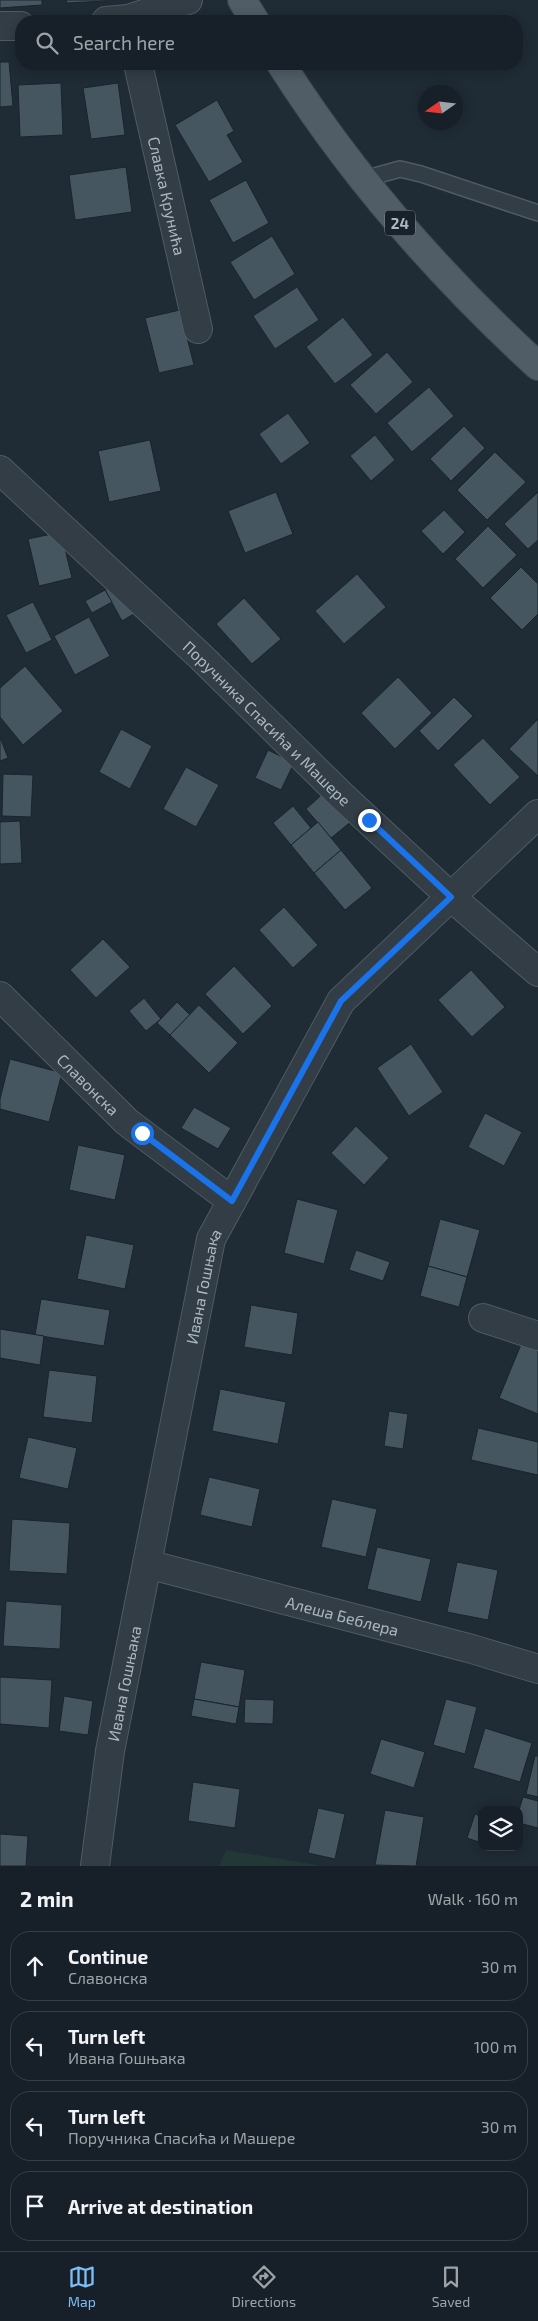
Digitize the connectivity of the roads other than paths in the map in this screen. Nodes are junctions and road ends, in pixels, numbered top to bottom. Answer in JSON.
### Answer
{"nodes":[{"id":1,"x":188,"y":0,"type":"edge"},
{"id":2,"x":242,"y":0,"type":"edge"},
{"id":3,"x":138,"y":15,"type":"edge"},
{"id":4,"x":251,"y":15,"type":"edge"},
{"id":5,"x":0,"y":26,"type":"edge"},
{"id":6,"x":15,"y":26,"type":"edge"},
{"id":7,"x":139,"y":70,"type":"edge"},
{"id":8,"x":285,"y":70,"type":"edge"},
{"id":9,"x":364,"y":179,"type":"junction"},
{"id":10,"x":538,"y":213,"type":"edge"},
{"id":11,"x":198,"y":329,"type":"dead end"},
{"id":12,"x":538,"y":366,"type":"edge"},
{"id":13,"x":0,"y":470,"type":"edge"},
{"id":14,"x":538,"y":814,"type":"edge"},
{"id":15,"x":451,"y":897,"type":"junction"},
{"id":16,"x":538,"y":972,"type":"edge"},
{"id":17,"x":0,"y":996,"type":"edge"},
{"id":18,"x":232,"y":1201,"type":"junction"},
{"id":19,"x":483,"y":1318,"type":"dead end"},
{"id":20,"x":538,"y":1336,"type":"edge"},
{"id":21,"x":147,"y":1564,"type":"junction"},
{"id":22,"x":538,"y":1668,"type":"edge"},
{"id":23,"x":95,"y":1866,"type":"edge"}],
"edges":[{"from":1,"to":3,"type":"street"},
{"from":2,"to":4,"type":"main road"},
{"from":5,"to":6,"type":"street"},
{"from":7,"to":11,"type":"street","name":"Славка Крунића"},
{"from":8,"to":9,"type":"main road","number":"24"},
{"from":9,"to":10,"type":"lane"},
{"from":9,"to":12,"type":"main road","number":"24"},
{"from":13,"to":15,"type":"street","name":"Поручника Спасића и Машере"},
{"from":14,"to":15,"type":"street","name":"Ивана Гошњака"},
{"from":15,"to":16,"type":"street","name":"Поручника Спасића и Машере"},
{"from":15,"to":18,"type":"street","name":"Ивана Гошњака"},
{"from":17,"to":18,"type":"street","name":"Славонска"},
{"from":18,"to":21,"type":"street","name":"Ивана Гошњака"},
{"from":19,"to":20,"type":"street"},
{"from":21,"to":22,"type":"street","name":"Алеша Беблера"},
{"from":21,"to":23,"type":"street","name":"Ивана Гошњака"}]}
